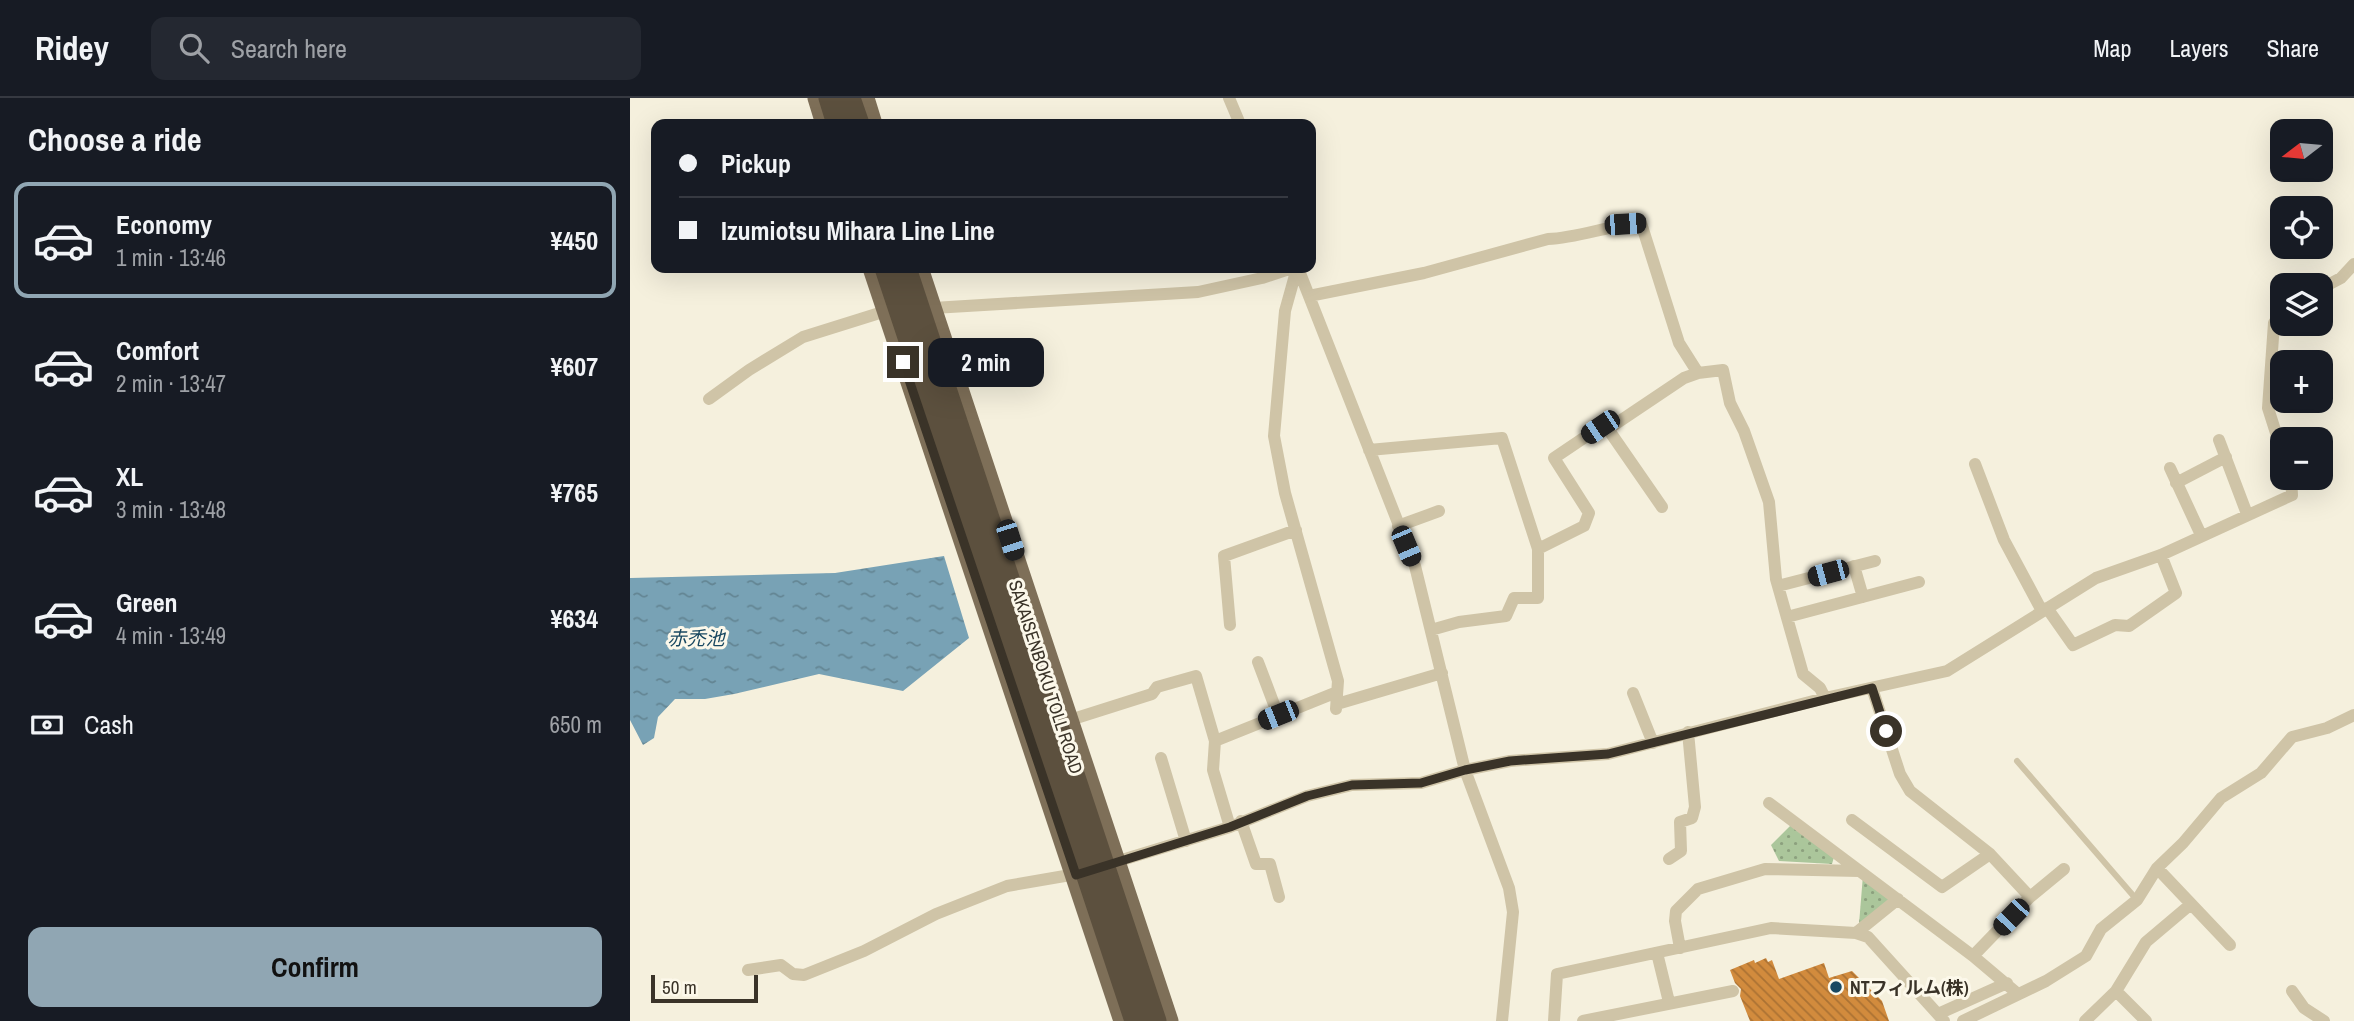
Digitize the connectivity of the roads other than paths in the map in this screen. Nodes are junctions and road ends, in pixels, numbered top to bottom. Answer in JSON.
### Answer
{"nodes":[{"id":1,"x":817,"y":98,"type":"edge"},
{"id":2,"x":829,"y":98,"type":"edge"},
{"id":3,"x":850,"y":98,"type":"edge"},
{"id":4,"x":865,"y":98,"type":"edge"},
{"id":5,"x":1229,"y":98,"type":"edge"},
{"id":6,"x":823,"y":119,"type":"edge"},
{"id":7,"x":835,"y":119,"type":"edge"},
{"id":8,"x":857,"y":119,"type":"edge"},
{"id":9,"x":871,"y":119,"type":"edge"},
{"id":10,"x":1238,"y":119,"type":"edge"},
{"id":11,"x":2354,"y":264,"type":"edge"},
{"id":12,"x":874,"y":273,"type":"edge"},
{"id":13,"x":887,"y":273,"type":"edge"},
{"id":14,"x":908,"y":273,"type":"edge"},
{"id":15,"x":921,"y":273,"type":"edge"},
{"id":16,"x":1279,"y":273,"type":"edge"},
{"id":17,"x":1295,"y":273,"type":"edge"},
{"id":18,"x":1298,"y":273,"type":"edge"},
{"id":19,"x":2333,"y":282,"type":"edge"},
{"id":20,"x":1309,"y":296,"type":"junction"},
{"id":21,"x":933,"y":308,"type":"junction"},
{"id":22,"x":886,"y":311,"type":"junction"},
{"id":23,"x":2273,"y":336,"type":"edge"},
{"id":24,"x":1698,"y":373,"type":"junction"},
{"id":25,"x":709,"y":399,"type":"dead end"},
{"id":26,"x":2274,"y":427,"type":"edge"},
{"id":27,"x":1608,"y":429,"type":"junction"},
{"id":28,"x":2219,"y":440,"type":"dead end"},
{"id":29,"x":1369,"y":450,"type":"junction"},
{"id":30,"x":2226,"y":457,"type":"junction"},
{"id":31,"x":1975,"y":464,"type":"dead end"},
{"id":32,"x":2170,"y":468,"type":"dead end"},
{"id":33,"x":2176,"y":483,"type":"junction"},
{"id":34,"x":2292,"y":490,"type":"edge"},
{"id":35,"x":1662,"y":508,"type":"dead end"},
{"id":36,"x":1438,"y":511,"type":"dead end"},
{"id":37,"x":2247,"y":514,"type":"junction"},
{"id":38,"x":1398,"y":526,"type":"junction"},
{"id":39,"x":1296,"y":530,"type":"junction"},
{"id":40,"x":2201,"y":535,"type":"junction"},
{"id":41,"x":1538,"y":549,"type":"junction"},
{"id":42,"x":2161,"y":555,"type":"junction"},
{"id":43,"x":1875,"y":561,"type":"dead end"},
{"id":44,"x":1854,"y":566,"type":"junction"},
{"id":45,"x":1919,"y":582,"type":"dead end"},
{"id":46,"x":1778,"y":586,"type":"junction"},
{"id":47,"x":1863,"y":597,"type":"junction"},
{"id":48,"x":2045,"y":610,"type":"junction"},
{"id":49,"x":1787,"y":617,"type":"junction"},
{"id":50,"x":1230,"y":625,"type":"dead end"},
{"id":51,"x":1430,"y":631,"type":"junction"},
{"id":52,"x":1258,"y":662,"type":"dead end"},
{"id":53,"x":1442,"y":673,"type":"junction"},
{"id":54,"x":1872,"y":688,"type":"junction"},
{"id":55,"x":1633,"y":693,"type":"dead end"},
{"id":56,"x":1825,"y":698,"type":"junction"},
{"id":57,"x":1337,"y":701,"type":"junction"},
{"id":58,"x":1278,"y":715,"type":"junction"},
{"id":59,"x":2354,"y":715,"type":"edge"},
{"id":60,"x":1070,"y":720,"type":"junction"},
{"id":61,"x":1688,"y":732,"type":"junction"},
{"id":62,"x":1214,"y":741,"type":"junction"},
{"id":63,"x":1653,"y":743,"type":"junction"},
{"id":64,"x":1161,"y":758,"type":"dead end"},
{"id":65,"x":2017,"y":761,"type":"dead end"},
{"id":66,"x":1465,"y":770,"type":"junction"},
{"id":67,"x":1769,"y":803,"type":"dead end"},
{"id":68,"x":1852,"y":820,"type":"dead end"},
{"id":69,"x":1235,"y":824,"type":"junction"},
{"id":70,"x":1186,"y":841,"type":"junction"},
{"id":71,"x":1990,"y":854,"type":"junction"},
{"id":72,"x":1669,"y":859,"type":"dead end"},
{"id":73,"x":1118,"y":861,"type":"junction"},
{"id":74,"x":2157,"y":867,"type":"junction"},
{"id":75,"x":2064,"y":869,"type":"dead end"},
{"id":76,"x":1860,"y":871,"type":"junction"},
{"id":77,"x":1076,"y":875,"type":"junction"},
{"id":78,"x":1279,"y":897,"type":"dead end"},
{"id":79,"x":2031,"y":897,"type":"junction"},
{"id":80,"x":1898,"y":899,"type":"junction"},
{"id":81,"x":2137,"y":900,"type":"junction"},
{"id":82,"x":2191,"y":904,"type":"junction"},
{"id":83,"x":1856,"y":933,"type":"junction"},
{"id":84,"x":2230,"y":945,"type":"dead end"},
{"id":85,"x":1680,"y":948,"type":"junction"},
{"id":86,"x":1657,"y":953,"type":"junction"},
{"id":87,"x":1973,"y":956,"type":"junction"},
{"id":88,"x":748,"y":970,"type":"dead end"},
{"id":89,"x":2007,"y":983,"type":"junction"},
{"id":90,"x":2116,"y":990,"type":"junction"},
{"id":91,"x":1733,"y":991,"type":"dead end"},
{"id":92,"x":2292,"y":991,"type":"dead end"},
{"id":93,"x":2018,"y":994,"type":"junction"},
{"id":94,"x":1669,"y":1002,"type":"junction"},
{"id":95,"x":1941,"y":1017,"type":"edge"},
{"id":96,"x":1123,"y":1021,"type":"edge"},
{"id":97,"x":1135,"y":1021,"type":"edge"},
{"id":98,"x":1156,"y":1021,"type":"edge"},
{"id":99,"x":1169,"y":1021,"type":"edge"},
{"id":100,"x":1502,"y":1021,"type":"edge"},
{"id":101,"x":1554,"y":1021,"type":"edge"},
{"id":102,"x":1583,"y":1021,"type":"edge"},
{"id":103,"x":1963,"y":1021,"type":"edge"},
{"id":104,"x":2085,"y":1021,"type":"edge"},
{"id":105,"x":2146,"y":1021,"type":"edge"},
{"id":106,"x":2324,"y":1021,"type":"edge"}],
"edges":[{"from":1,"to":6,"type":"main road"},
{"from":2,"to":7,"type":"highway","bridge":true},
{"from":3,"to":8,"type":"highway","bridge":true},
{"from":4,"to":9,"type":"main road"},
{"from":5,"to":10,"type":"street"},
{"from":11,"to":19,"type":"street"},
{"from":12,"to":22,"type":"main road"},
{"from":13,"to":97,"type":"highway","name":"SAKAISENBOKU TOLL ROAD","bridge":true},
{"from":14,"to":98,"type":"highway","name":"SAKAISENBOKU TOLL ROAD","bridge":true},
{"from":15,"to":21,"type":"main road"},
{"from":16,"to":21,"type":"street"},
{"from":17,"to":39,"type":"street"},
{"from":18,"to":20,"type":"street"},
{"from":20,"to":24,"type":"street"},
{"from":20,"to":29,"type":"street"},
{"from":21,"to":60,"type":"main road"},
{"from":22,"to":25,"type":"street"},
{"from":22,"to":77,"type":"main road"},
{"from":23,"to":26,"type":"street"},
{"from":24,"to":27,"type":"street"},
{"from":24,"to":46,"type":"street"},
{"from":27,"to":35,"type":"street"},
{"from":27,"to":41,"type":"street"},
{"from":28,"to":30,"type":"street"},
{"from":29,"to":38,"type":"street"},
{"from":29,"to":41,"type":"street"},
{"from":30,"to":33,"type":"street"},
{"from":30,"to":37,"type":"street"},
{"from":31,"to":48,"type":"street"},
{"from":32,"to":33,"type":"street"},
{"from":33,"to":40,"type":"street"},
{"from":34,"to":37,"type":"street"},
{"from":36,"to":38,"type":"street"},
{"from":37,"to":40,"type":"street"},
{"from":38,"to":51,"type":"street"},
{"from":39,"to":50,"type":"street"},
{"from":39,"to":57,"type":"street"},
{"from":40,"to":42,"type":"street"},
{"from":41,"to":51,"type":"street"},
{"from":42,"to":48,"type":"street"},
{"from":42,"to":48,"type":"street"},
{"from":43,"to":44,"type":"street"},
{"from":44,"to":46,"type":"street"},
{"from":44,"to":47,"type":"street"},
{"from":45,"to":47,"type":"street"},
{"from":46,"to":49,"type":"street"},
{"from":47,"to":49,"type":"street"},
{"from":48,"to":54,"type":"street"},
{"from":49,"to":56,"type":"street"},
{"from":51,"to":53,"type":"street"},
{"from":52,"to":58,"type":"street"},
{"from":53,"to":57,"type":"street"},
{"from":53,"to":66,"type":"street"},
{"from":54,"to":56,"type":"street"},
{"from":54,"to":71,"type":"street"},
{"from":55,"to":63,"type":"street"},
{"from":56,"to":61,"type":"street"},
{"from":57,"to":58,"type":"street"},
{"from":58,"to":62,"type":"street"},
{"from":59,"to":74,"type":"street"},
{"from":60,"to":62,"type":"street"},
{"from":60,"to":73,"type":"main road"},
{"from":61,"to":63,"type":"street"},
{"from":61,"to":72,"type":"street"},
{"from":62,"to":69,"type":"street"},
{"from":63,"to":66,"type":"street"},
{"from":64,"to":70,"type":"street"},
{"from":65,"to":81,"type":"lane"},
{"from":66,"to":69,"type":"street"},
{"from":66,"to":100,"type":"street"},
{"from":67,"to":76,"type":"street"},
{"from":68,"to":71,"type":"street"},
{"from":69,"to":70,"type":"street"},
{"from":69,"to":78,"type":"street"},
{"from":70,"to":73,"type":"street"},
{"from":71,"to":79,"type":"street"},
{"from":73,"to":77,"type":"street"},
{"from":73,"to":99,"type":"main road"},
{"from":74,"to":81,"type":"street"},
{"from":74,"to":82,"type":"street"},
{"from":75,"to":79,"type":"street"},
{"from":76,"to":80,"type":"street"},
{"from":76,"to":85,"type":"street"},
{"from":77,"to":88,"type":"street"},
{"from":77,"to":96,"type":"main road"},
{"from":79,"to":87,"type":"street"},
{"from":80,"to":83,"type":"street"},
{"from":80,"to":87,"type":"street"},
{"from":81,"to":93,"type":"street"},
{"from":82,"to":84,"type":"street"},
{"from":82,"to":90,"type":"street"},
{"from":83,"to":85,"type":"street"},
{"from":83,"to":95,"type":"street"},
{"from":85,"to":86,"type":"street"},
{"from":86,"to":94,"type":"street"},
{"from":86,"to":101,"type":"street"},
{"from":87,"to":89,"type":"street"},
{"from":89,"to":93,"type":"street"},
{"from":89,"to":95,"type":"street"},
{"from":90,"to":104,"type":"street"},
{"from":90,"to":105,"type":"street"},
{"from":91,"to":94,"type":"street"},
{"from":92,"to":106,"type":"street"},
{"from":93,"to":103,"type":"street"},
{"from":94,"to":102,"type":"street"}]}
